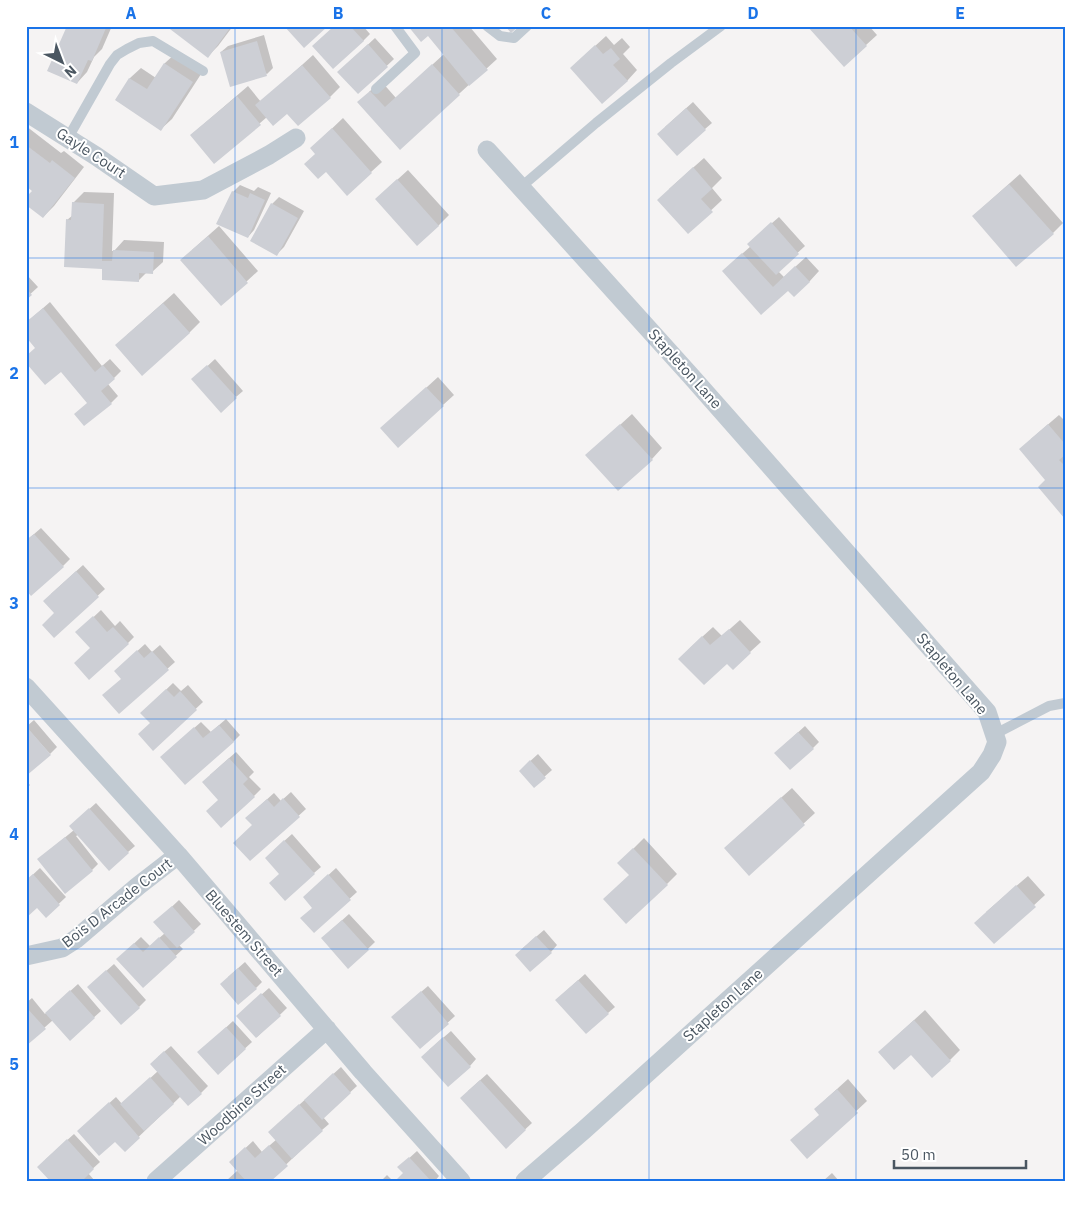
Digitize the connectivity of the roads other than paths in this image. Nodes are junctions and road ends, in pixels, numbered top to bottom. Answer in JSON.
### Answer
{"nodes":[{"id":1,"x":395,"y":26,"type":"edge"},
{"id":2,"x":487,"y":26,"type":"edge"},
{"id":3,"x":527,"y":26,"type":"edge"},
{"id":4,"x":721,"y":26,"type":"edge"},
{"id":5,"x":203,"y":71,"type":"dead end"},
{"id":6,"x":376,"y":89,"type":"dead end"},
{"id":7,"x":26,"y":112,"type":"edge"},
{"id":8,"x":68,"y":138,"type":"junction"},
{"id":9,"x":296,"y":138,"type":"dead end"},
{"id":10,"x":488,"y":150,"type":"dead end"},
{"id":11,"x":521,"y":187,"type":"junction"},
{"id":12,"x":26,"y":687,"type":"edge"},
{"id":13,"x":1065,"y":703,"type":"edge"},
{"id":14,"x":995,"y":734,"type":"junction"},
{"id":15,"x":178,"y":855,"type":"junction"},
{"id":16,"x":26,"y":956,"type":"edge"},
{"id":17,"x":327,"y":1029,"type":"junction"},
{"id":18,"x":156,"y":1181,"type":"edge"},
{"id":19,"x":461,"y":1181,"type":"edge"},
{"id":20,"x":525,"y":1181,"type":"edge"}],
"edges":[{"from":1,"to":6,"type":"lane"},
{"from":2,"to":3,"type":"lane"},
{"from":4,"to":11,"type":"lane"},
{"from":5,"to":8,"type":"lane"},
{"from":7,"to":8,"type":"street","name":"Gayle Court"},
{"from":8,"to":9,"type":"street","name":"Gayle Court"},
{"from":10,"to":11,"type":"street","name":"Stapleton Lane"},
{"from":11,"to":14,"type":"street","name":"Stapleton Lane"},
{"from":12,"to":15,"type":"street","name":"Bluestem Street"},
{"from":13,"to":14,"type":"lane"},
{"from":14,"to":20,"type":"street","name":"Stapleton Lane"},
{"from":15,"to":16,"type":"street","name":"Bois D Arcade Court"},
{"from":15,"to":17,"type":"street","name":"Bluestem Street"},
{"from":17,"to":18,"type":"street","name":"Woodbine Street"},
{"from":17,"to":19,"type":"street","name":"Bluestem Street"}]}
